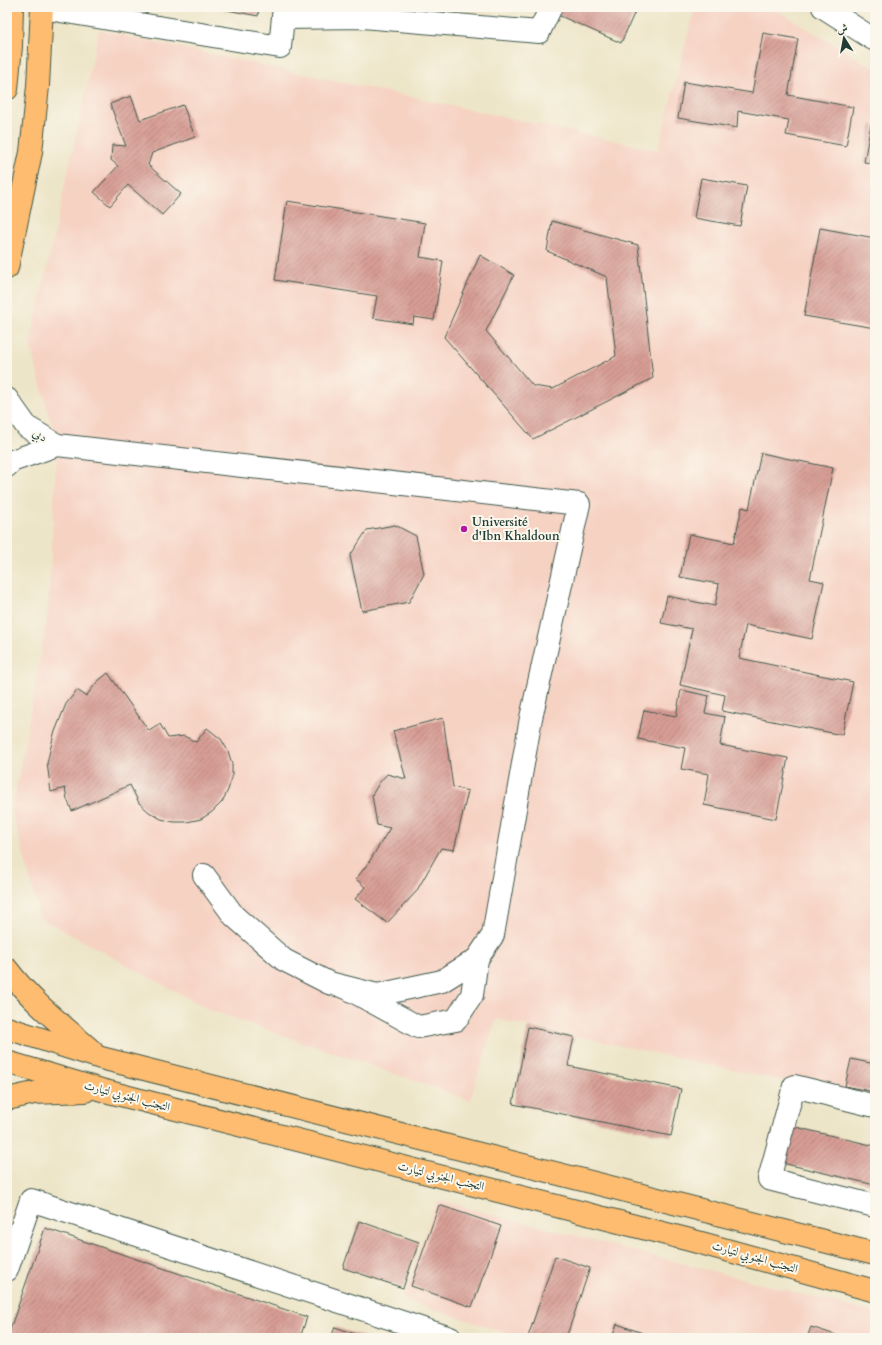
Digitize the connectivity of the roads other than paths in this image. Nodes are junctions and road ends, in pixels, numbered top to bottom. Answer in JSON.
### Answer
{"nodes":[{"id":1,"x":12,"y":7,"type":"edge"},
{"id":2,"x":551,"y":7,"type":"edge"},
{"id":3,"x":824,"y":7,"type":"edge"},
{"id":4,"x":42,"y":8,"type":"edge"},
{"id":5,"x":283,"y":12,"type":"edge"},
{"id":6,"x":875,"y":39,"type":"edge"},
{"id":7,"x":7,"y":89,"type":"edge"},
{"id":8,"x":7,"y":268,"type":"edge"},
{"id":9,"x":7,"y":398,"type":"edge"},
{"id":10,"x":57,"y":445,"type":"junction"},
{"id":11,"x":7,"y":466,"type":"edge"},
{"id":12,"x":204,"y":874,"type":"dead end"},
{"id":13,"x":477,"y":958,"type":"junction"},
{"id":14,"x":7,"y":969,"type":"edge"},
{"id":15,"x":347,"y":988,"type":"junction"},
{"id":16,"x":7,"y":1028,"type":"edge"},
{"id":17,"x":101,"y":1058,"type":"junction"},
{"id":18,"x":7,"y":1062,"type":"edge"},
{"id":19,"x":105,"y":1091,"type":"junction"},
{"id":20,"x":7,"y":1099,"type":"edge"},
{"id":21,"x":875,"y":1106,"type":"edge"},
{"id":22,"x":875,"y":1206,"type":"edge"},
{"id":23,"x":875,"y":1254,"type":"edge"},
{"id":24,"x":7,"y":1270,"type":"edge"},
{"id":25,"x":875,"y":1291,"type":"edge"},
{"id":26,"x":450,"y":1338,"type":"edge"}],
"edges":[{"from":1,"to":7,"type":"highway"},
{"from":2,"to":5,"type":"street"},
{"from":3,"to":6,"type":"street"},
{"from":4,"to":5,"type":"street"},
{"from":4,"to":8,"type":"highway"},
{"from":9,"to":10,"type":"street","name":"دبي"},
{"from":10,"to":11,"type":"street","name":"دبي"},
{"from":10,"to":13,"type":"street"},
{"from":12,"to":15,"type":"street"},
{"from":13,"to":15,"type":"street"},
{"from":13,"to":15,"type":"street"},
{"from":14,"to":17,"type":"highway"},
{"from":16,"to":17,"type":"highway"},
{"from":17,"to":23,"type":"highway"},
{"from":18,"to":19,"type":"highway","name":"التجنب الجنوبي لتيارت"},
{"from":19,"to":20,"type":"highway"},
{"from":19,"to":25,"type":"highway","name":"التجنب الجنوبي لتيارت"},
{"from":21,"to":22,"type":"street"},
{"from":24,"to":26,"type":"street"}]}
